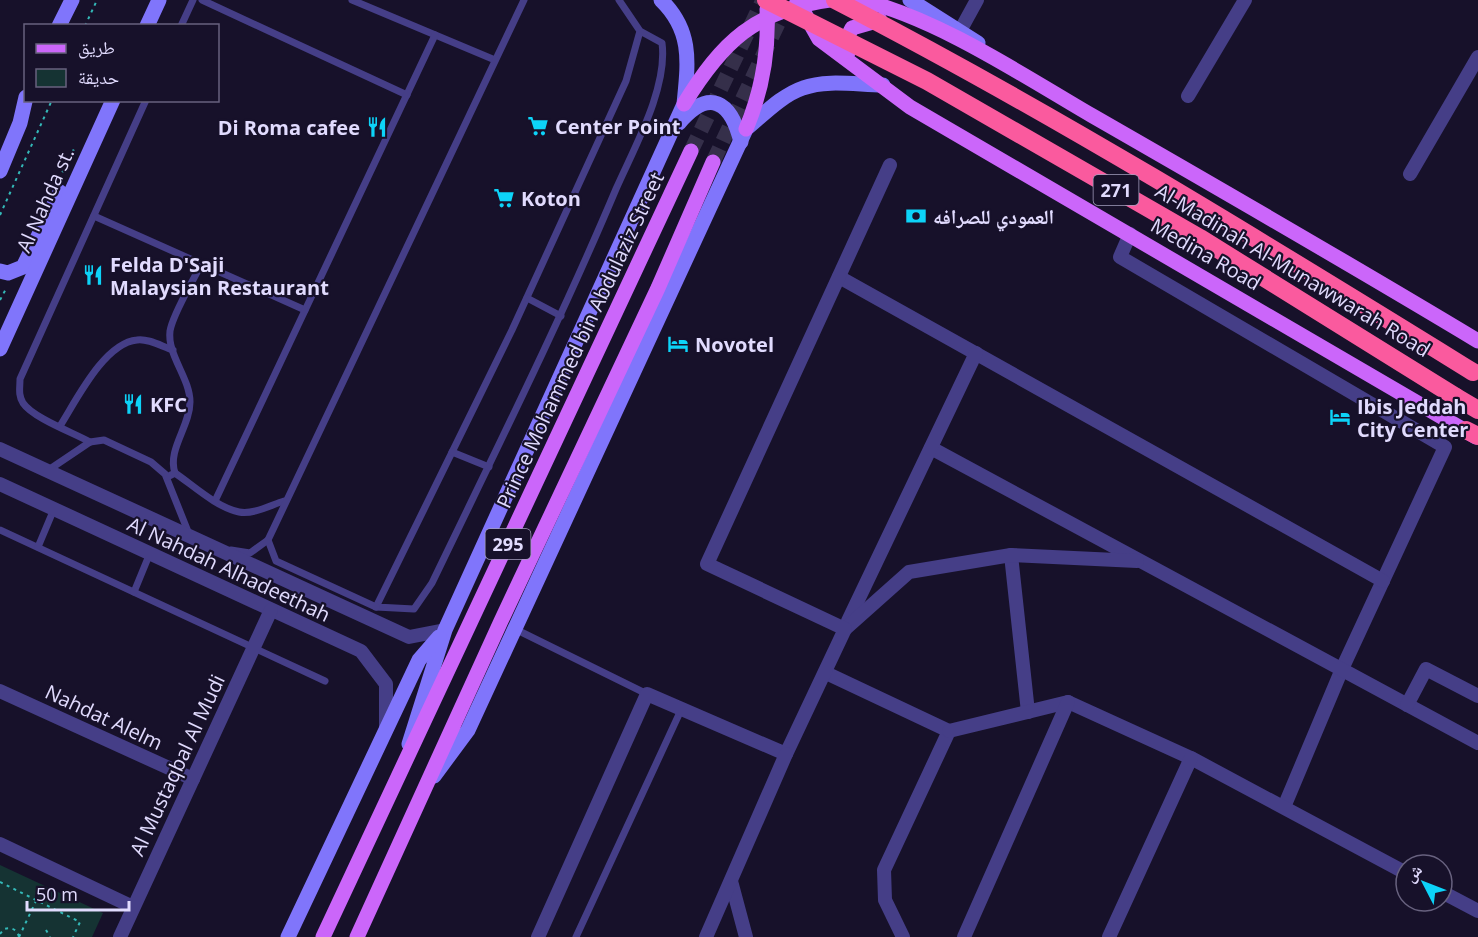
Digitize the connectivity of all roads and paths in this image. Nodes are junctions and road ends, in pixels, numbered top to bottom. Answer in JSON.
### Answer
{"nodes":[{"id":1,"x":72,"y":0,"type":"edge"},
{"id":2,"x":97,"y":0,"type":"edge"},
{"id":3,"x":158,"y":0,"type":"edge"},
{"id":4,"x":194,"y":0,"type":"edge"},
{"id":5,"x":202,"y":0,"type":"edge"},
{"id":6,"x":352,"y":0,"type":"edge"},
{"id":7,"x":524,"y":0,"type":"edge"},
{"id":8,"x":619,"y":0,"type":"edge"},
{"id":9,"x":661,"y":0,"type":"edge"},
{"id":10,"x":830,"y":0,"type":"edge"},
{"id":11,"x":835,"y":0,"type":"edge"},
{"id":12,"x":860,"y":0,"type":"edge"},
{"id":13,"x":910,"y":0,"type":"edge"},
{"id":14,"x":977,"y":0,"type":"edge"},
{"id":15,"x":1245,"y":0,"type":"edge"},
{"id":16,"x":798,"y":3,"type":"edge"},
{"id":17,"x":767,"y":6,"type":"edge"},
{"id":18,"x":149,"y":22,"type":"edge"},
{"id":19,"x":60,"y":24,"type":"edge"},
{"id":20,"x":87,"y":24,"type":"edge"},
{"id":21,"x":182,"y":24,"type":"edge"},
{"id":22,"x":640,"y":31,"type":"junction"},
{"id":23,"x":435,"y":35,"type":"junction"},
{"id":24,"x":963,"y":37,"type":"junction"},
{"id":25,"x":1478,"y":57,"type":"edge"},
{"id":26,"x":495,"y":60,"type":"junction"},
{"id":27,"x":883,"y":85,"type":"junction"},
{"id":28,"x":407,"y":95,"type":"junction"},
{"id":29,"x":1188,"y":96,"type":"dead end"},
{"id":30,"x":24,"y":99,"type":"edge"},
{"id":31,"x":24,"y":102,"type":"edge"},
{"id":32,"x":51,"y":102,"type":"edge"},
{"id":33,"x":112,"y":102,"type":"edge"},
{"id":34,"x":145,"y":102,"type":"edge"},
{"id":35,"x":684,"y":104,"type":"junction"},
{"id":36,"x":102,"y":125,"type":"junction"},
{"id":37,"x":670,"y":134,"type":"junction"},
{"id":38,"x":744,"y":136,"type":"junction"},
{"id":39,"x":76,"y":143,"type":"dead end"},
{"id":40,"x":0,"y":147,"type":"edge"},
{"id":41,"x":692,"y":151,"type":"tunnel mouth"},
{"id":42,"x":713,"y":162,"type":"tunnel mouth"},
{"id":43,"x":890,"y":165,"type":"dead end"},
{"id":44,"x":0,"y":171,"type":"edge"},
{"id":45,"x":1410,"y":174,"type":"dead end"},
{"id":46,"x":56,"y":186,"type":"dead end"},
{"id":47,"x":0,"y":215,"type":"edge"},
{"id":48,"x":94,"y":216,"type":"junction"},
{"id":49,"x":1130,"y":234,"type":"junction"},
{"id":50,"x":201,"y":264,"type":"junction"},
{"id":51,"x":5,"y":275,"type":"edge"},
{"id":52,"x":839,"y":277,"type":"junction"},
{"id":53,"x":527,"y":298,"type":"junction"},
{"id":54,"x":0,"y":300,"type":"edge"},
{"id":55,"x":305,"y":310,"type":"junction"},
{"id":56,"x":561,"y":316,"type":"junction"},
{"id":57,"x":1478,"y":341,"type":"edge"},
{"id":58,"x":0,"y":349,"type":"edge"},
{"id":59,"x":173,"y":350,"type":"junction"},
{"id":60,"x":976,"y":353,"type":"junction"},
{"id":61,"x":1476,"y":374,"type":"edge"},
{"id":62,"x":1478,"y":410,"type":"edge"},
{"id":63,"x":60,"y":426,"type":"junction"},
{"id":64,"x":1474,"y":435,"type":"edge"},
{"id":65,"x":90,"y":441,"type":"junction"},
{"id":66,"x":931,"y":448,"type":"junction"},
{"id":67,"x":0,"y":449,"type":"edge"},
{"id":68,"x":452,"y":452,"type":"junction"},
{"id":69,"x":489,"y":467,"type":"junction"},
{"id":70,"x":47,"y":471,"type":"junction"},
{"id":71,"x":175,"y":473,"type":"junction"},
{"id":72,"x":167,"y":477,"type":"junction"},
{"id":73,"x":0,"y":483,"type":"edge"},
{"id":74,"x":215,"y":501,"type":"junction"},
{"id":75,"x":285,"y":501,"type":"junction"},
{"id":76,"x":54,"y":509,"type":"junction"},
{"id":77,"x":0,"y":530,"type":"edge"},
{"id":78,"x":190,"y":537,"type":"junction"},
{"id":79,"x":268,"y":540,"type":"junction"},
{"id":80,"x":38,"y":548,"type":"junction"},
{"id":81,"x":216,"y":549,"type":"junction"},
{"id":82,"x":150,"y":553,"type":"junction"},
{"id":83,"x":1011,"y":555,"type":"junction"},
{"id":84,"x":1142,"y":561,"type":"junction"},
{"id":85,"x":1383,"y":581,"type":"junction"},
{"id":86,"x":134,"y":592,"type":"junction"},
{"id":87,"x":376,"y":607,"type":"junction"},
{"id":88,"x":271,"y":610,"type":"junction"},
{"id":89,"x":515,"y":629,"type":"junction"},
{"id":90,"x":845,"y":629,"type":"junction"},
{"id":91,"x":445,"y":630,"type":"junction"},
{"id":92,"x":253,"y":647,"type":"junction"},
{"id":93,"x":1342,"y":669,"type":"junction"},
{"id":94,"x":826,"y":673,"type":"junction"},
{"id":95,"x":325,"y":681,"type":"dead end"},
{"id":96,"x":0,"y":691,"type":"edge"},
{"id":97,"x":647,"y":694,"type":"junction"},
{"id":98,"x":1478,"y":696,"type":"edge"},
{"id":99,"x":1068,"y":702,"type":"junction"},
{"id":100,"x":1407,"y":705,"type":"junction"},
{"id":101,"x":681,"y":710,"type":"junction"},
{"id":102,"x":1028,"y":711,"type":"junction"},
{"id":103,"x":949,"y":731,"type":"junction"},
{"id":104,"x":386,"y":733,"type":"junction"},
{"id":105,"x":1478,"y":743,"type":"edge"},
{"id":106,"x":786,"y":754,"type":"junction"},
{"id":107,"x":1191,"y":759,"type":"junction"},
{"id":108,"x":400,"y":776,"type":"junction"},
{"id":109,"x":192,"y":779,"type":"junction"},
{"id":110,"x":425,"y":788,"type":"junction"},
{"id":111,"x":1284,"y":807,"type":"junction"},
{"id":112,"x":0,"y":844,"type":"edge"},
{"id":113,"x":1394,"y":867,"type":"edge"},
{"id":114,"x":731,"y":881,"type":"junction"},
{"id":115,"x":0,"y":882,"type":"edge"},
{"id":116,"x":1454,"y":898,"type":"edge"},
{"id":117,"x":36,"y":900,"type":"junction"},
{"id":118,"x":133,"y":907,"type":"junction"},
{"id":119,"x":1478,"y":911,"type":"edge"},
{"id":120,"x":46,"y":930,"type":"dead end"},
{"id":121,"x":0,"y":934,"type":"edge"},
{"id":122,"x":19,"y":937,"type":"edge"},
{"id":123,"x":50,"y":937,"type":"edge"},
{"id":124,"x":73,"y":937,"type":"edge"},
{"id":125,"x":120,"y":937,"type":"edge"},
{"id":126,"x":288,"y":937,"type":"edge"},
{"id":127,"x":323,"y":937,"type":"edge"},
{"id":128,"x":357,"y":937,"type":"edge"},
{"id":129,"x":538,"y":937,"type":"edge"},
{"id":130,"x":576,"y":937,"type":"edge"},
{"id":131,"x":706,"y":937,"type":"edge"},
{"id":132,"x":746,"y":937,"type":"edge"},
{"id":133,"x":903,"y":937,"type":"edge"},
{"id":134,"x":964,"y":937,"type":"edge"},
{"id":135,"x":1109,"y":937,"type":"edge"}],
"edges":[{"from":1,"to":19,"type":"main road"},
{"from":2,"to":20,"type":"path"},
{"from":3,"to":18,"type":"main road"},
{"from":4,"to":21,"type":"lane"},
{"from":5,"to":28,"type":"lane"},
{"from":6,"to":23,"type":"lane"},
{"from":7,"to":26,"type":"lane"},
{"from":8,"to":22,"type":"lane"},
{"from":9,"to":35,"type":"main road"},
{"from":10,"to":16,"type":"main road"},
{"from":11,"to":61,"type":"highway","name":"Al-Madinah Al-Munawwarah Road","number":"271","bridge":true},
{"from":12,"to":24,"type":"main road"},
{"from":13,"to":24,"type":"main road"},
{"from":14,"to":24,"type":"street"},
{"from":15,"to":29,"type":"street"},
{"from":16,"to":17,"type":"main road"},
{"from":16,"to":27,"type":"main road"},
{"from":17,"to":35,"type":"main road"},
{"from":17,"to":38,"type":"main road"},
{"from":17,"to":62,"type":"highway","name":"Al-Madinah Al-Munawwarah Road","number":"271","bridge":true},
{"from":22,"to":53,"type":"lane"},
{"from":22,"to":56,"type":"lane"},
{"from":23,"to":26,"type":"lane"},
{"from":23,"to":28,"type":"lane"},
{"from":24,"to":27,"type":"main road"},
{"from":24,"to":57,"type":"main road"},
{"from":25,"to":45,"type":"street"},
{"from":26,"to":75,"type":"lane"},
{"from":27,"to":38,"type":"main road"},
{"from":27,"to":49,"type":"main road","name":"Medina Road"},
{"from":28,"to":55,"type":"lane"},
{"from":30,"to":40,"type":"main road"},
{"from":31,"to":44,"type":"main road"},
{"from":32,"to":47,"type":"path"},
{"from":33,"to":36,"type":"main road","name":"Al Nahda st."},
{"from":34,"to":48,"type":"lane"},
{"from":35,"to":37,"type":"main road"},
{"from":36,"to":51,"type":"main road"},
{"from":36,"to":58,"type":"main road","name":"Al Nahda st."},
{"from":37,"to":38,"type":"main road"},
{"from":37,"to":91,"type":"main road"},
{"from":38,"to":89,"type":"main road"},
{"from":39,"to":46,"type":"path"},
{"from":41,"to":108,"type":"main road","name":"Prince Mohammed bin Abdulaziz Street","number":"295"},
{"from":42,"to":110,"type":"main road","number":"295"},
{"from":43,"to":52,"type":"street"},
{"from":48,"to":50,"type":"lane"},
{"from":48,"to":63,"type":"lane"},
{"from":49,"to":64,"type":"main road","name":"Medina Road"},
{"from":49,"to":85,"type":"street"},
{"from":50,"to":55,"type":"lane"},
{"from":50,"to":59,"type":"lane"},
{"from":51,"to":54,"type":"path"},
{"from":52,"to":60,"type":"street"},
{"from":52,"to":90,"type":"street"},
{"from":53,"to":56,"type":"lane"},
{"from":53,"to":68,"type":"lane"},
{"from":55,"to":74,"type":"lane"},
{"from":56,"to":69,"type":"lane"},
{"from":59,"to":63,"type":"lane"},
{"from":59,"to":71,"type":"lane"},
{"from":60,"to":66,"type":"street"},
{"from":60,"to":85,"type":"street"},
{"from":63,"to":65,"type":"lane"},
{"from":65,"to":70,"type":"lane"},
{"from":65,"to":72,"type":"lane"},
{"from":66,"to":84,"type":"street"},
{"from":66,"to":90,"type":"street"},
{"from":67,"to":70,"type":"street","name":"Al Nahdah Alhadeethah"},
{"from":68,"to":69,"type":"lane"},
{"from":68,"to":87,"type":"lane"},
{"from":69,"to":87,"type":"lane"},
{"from":70,"to":78,"type":"street","name":"Al Nahdah Alhadeethah"},
{"from":71,"to":72,"type":"lane"},
{"from":71,"to":74,"type":"lane"},
{"from":72,"to":78,"type":"lane"},
{"from":73,"to":76,"type":"street","name":"Al Nahdah Alhadeethah"},
{"from":74,"to":75,"type":"lane"},
{"from":75,"to":79,"type":"lane"},
{"from":76,"to":80,"type":"lane"},
{"from":76,"to":82,"type":"street","name":"Al Nahdah Alhadeethah"},
{"from":77,"to":80,"type":"lane"},
{"from":78,"to":81,"type":"street","name":"Al Nahdah Alhadeethah"},
{"from":79,"to":81,"type":"lane"},
{"from":79,"to":87,"type":"lane"},
{"from":80,"to":86,"type":"lane"},
{"from":81,"to":91,"type":"street","name":"Al Nahdah Alhadeethah"},
{"from":82,"to":86,"type":"lane"},
{"from":82,"to":88,"type":"street","name":"Al Nahdah Alhadeethah"},
{"from":83,"to":84,"type":"street"},
{"from":83,"to":90,"type":"street"},
{"from":83,"to":102,"type":"street"},
{"from":84,"to":93,"type":"street"},
{"from":85,"to":93,"type":"street"},
{"from":86,"to":92,"type":"lane"},
{"from":88,"to":92,"type":"street","name":"Al Mustaqbal Al Mudi"},
{"from":88,"to":104,"type":"street","name":"Al Nahdah Alhadeethah"},
{"from":89,"to":97,"type":"lane"},
{"from":89,"to":110,"type":"main road"},
{"from":90,"to":94,"type":"street"},
{"from":91,"to":104,"type":"main road"},
{"from":91,"to":108,"type":"main road"},
{"from":92,"to":95,"type":"lane"},
{"from":92,"to":109,"type":"street","name":"Al Mustaqbal Al Mudi"},
{"from":93,"to":100,"type":"street"},
{"from":93,"to":111,"type":"street"},
{"from":94,"to":103,"type":"street"},
{"from":94,"to":106,"type":"street"},
{"from":96,"to":109,"type":"street","name":"Nahdat Alelm"},
{"from":97,"to":101,"type":"street"},
{"from":97,"to":129,"type":"street"},
{"from":98,"to":100,"type":"street"},
{"from":99,"to":102,"type":"street"},
{"from":99,"to":107,"type":"street"},
{"from":99,"to":134,"type":"street"},
{"from":100,"to":105,"type":"street"},
{"from":101,"to":106,"type":"street"},
{"from":101,"to":130,"type":"lane"},
{"from":102,"to":103,"type":"street"},
{"from":103,"to":133,"type":"street"},
{"from":104,"to":126,"type":"main road"},
{"from":106,"to":114,"type":"street"},
{"from":107,"to":111,"type":"street"},
{"from":107,"to":135,"type":"street"},
{"from":108,"to":127,"type":"main road","name":"Prince Mohammed bin Abdulaziz Street","number":"295"},
{"from":109,"to":118,"type":"street","name":"Al Mustaqbal Al Mudi"},
{"from":110,"to":128,"type":"main road","number":"295"},
{"from":111,"to":113,"type":"street"},
{"from":112,"to":118,"type":"street"},
{"from":114,"to":131,"type":"street"},
{"from":114,"to":132,"type":"street"},
{"from":115,"to":117,"type":"path"},
{"from":116,"to":119,"type":"street"},
{"from":117,"to":122,"type":"path"},
{"from":117,"to":124,"type":"path"},
{"from":118,"to":125,"type":"street","name":"Al Mustaqbal Al Mudi"},
{"from":120,"to":123,"type":"path"},
{"from":121,"to":122,"type":"path"}]}
